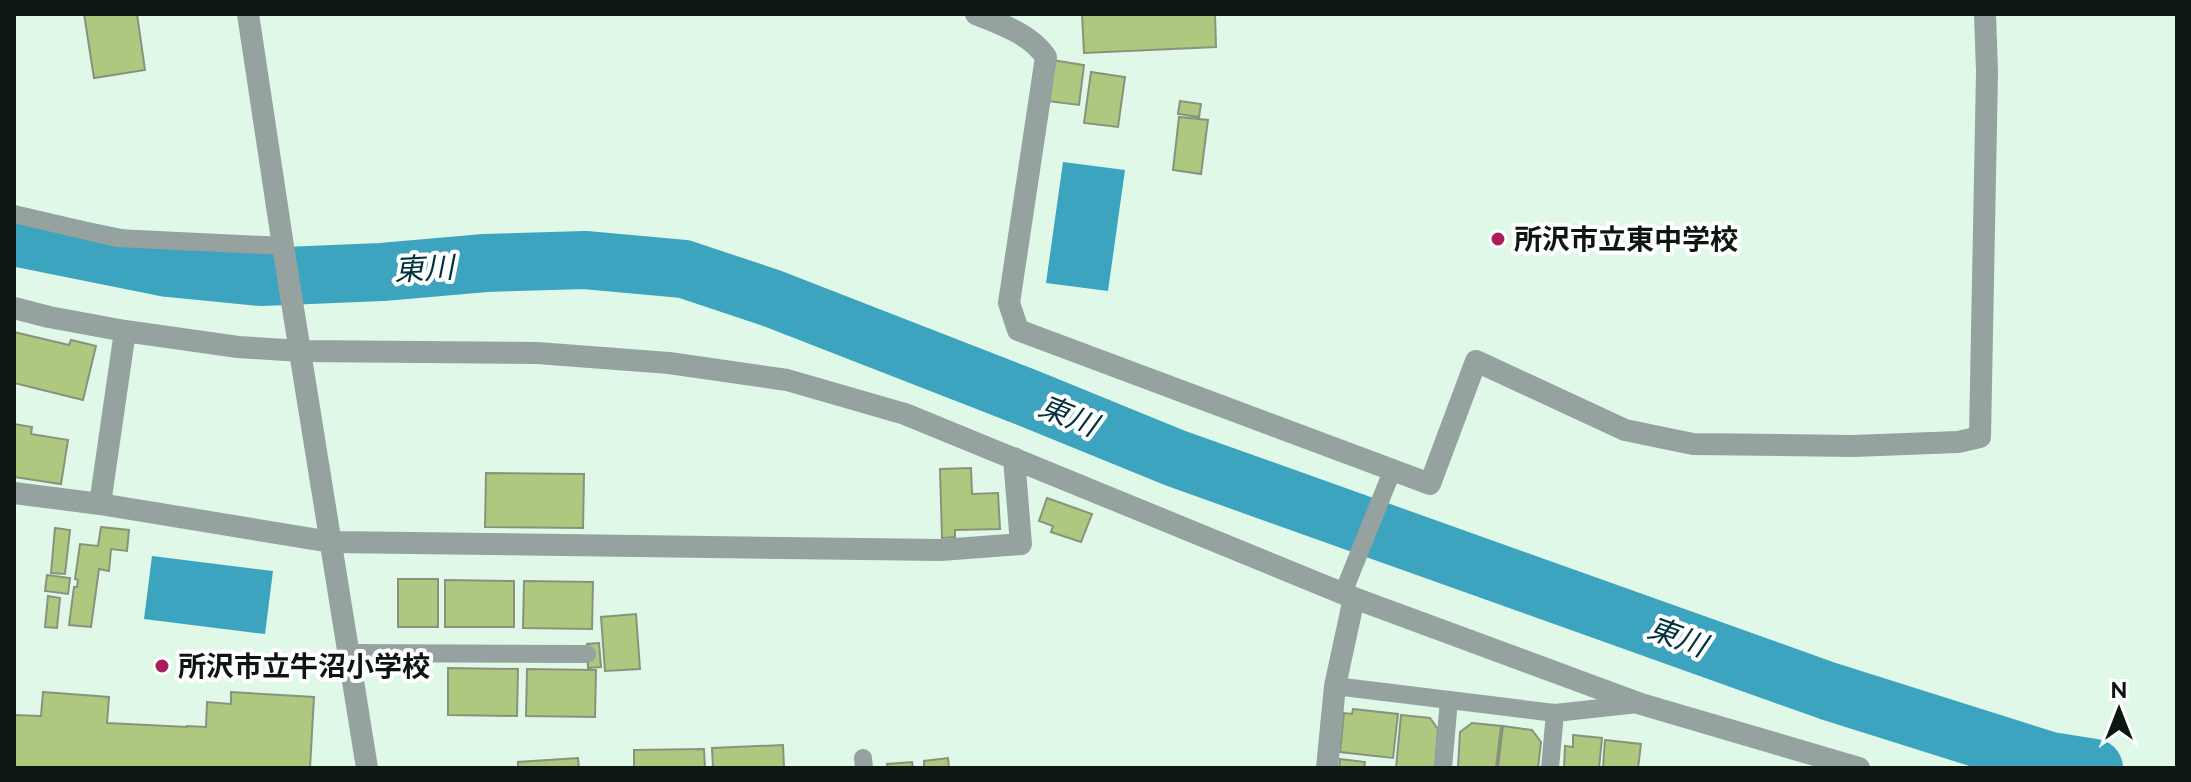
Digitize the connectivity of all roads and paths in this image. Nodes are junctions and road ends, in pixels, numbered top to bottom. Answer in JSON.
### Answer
{"nodes":[{"id":1,"x":248,"y":14,"type":"edge"},
{"id":2,"x":976,"y":14,"type":"edge"},
{"id":3,"x":1985,"y":14,"type":"edge"},
{"id":4,"x":14,"y":214,"type":"edge"},
{"id":5,"x":284,"y":253,"type":"junction"},
{"id":6,"x":14,"y":308,"type":"edge"},
{"id":7,"x":125,"y":331,"type":"junction"},
{"id":8,"x":299,"y":342,"type":"junction"},
{"id":9,"x":1014,"y":458,"type":"junction"},
{"id":10,"x":1389,"y":477,"type":"junction"},
{"id":11,"x":14,"y":493,"type":"edge"},
{"id":12,"x":100,"y":504,"type":"junction"},
{"id":13,"x":331,"y":542,"type":"junction"},
{"id":14,"x":1348,"y":591,"type":"junction"},
{"id":15,"x":348,"y":653,"type":"junction"},
{"id":16,"x":587,"y":654,"type":"dead end"},
{"id":17,"x":1335,"y":686,"type":"junction"},
{"id":18,"x":1449,"y":700,"type":"junction"},
{"id":19,"x":1641,"y":704,"type":"junction"},
{"id":20,"x":1555,"y":713,"type":"junction"},
{"id":21,"x":367,"y":768,"type":"edge"},
{"id":22,"x":1327,"y":768,"type":"edge"},
{"id":23,"x":1443,"y":768,"type":"edge"},
{"id":24,"x":1550,"y":768,"type":"edge"},
{"id":25,"x":1859,"y":768,"type":"edge"}],
"edges":[{"from":1,"to":5,"type":"street"},
{"from":2,"to":10,"type":"street"},
{"from":3,"to":10,"type":"street"},
{"from":4,"to":5,"type":"lane"},
{"from":5,"to":8,"type":"street"},
{"from":6,"to":7,"type":"street"},
{"from":7,"to":8,"type":"street"},
{"from":7,"to":12,"type":"street"},
{"from":8,"to":9,"type":"street"},
{"from":8,"to":13,"type":"street"},
{"from":9,"to":13,"type":"street"},
{"from":9,"to":14,"type":"street"},
{"from":10,"to":14,"type":"lane"},
{"from":11,"to":12,"type":"street"},
{"from":12,"to":13,"type":"street"},
{"from":13,"to":15,"type":"street"},
{"from":14,"to":17,"type":"street"},
{"from":14,"to":19,"type":"street"},
{"from":15,"to":16,"type":"lane"},
{"from":15,"to":21,"type":"street"},
{"from":17,"to":18,"type":"lane"},
{"from":17,"to":22,"type":"street"},
{"from":18,"to":20,"type":"lane"},
{"from":18,"to":23,"type":"lane"},
{"from":19,"to":20,"type":"lane"},
{"from":19,"to":25,"type":"street"},
{"from":20,"to":24,"type":"lane"}]}
